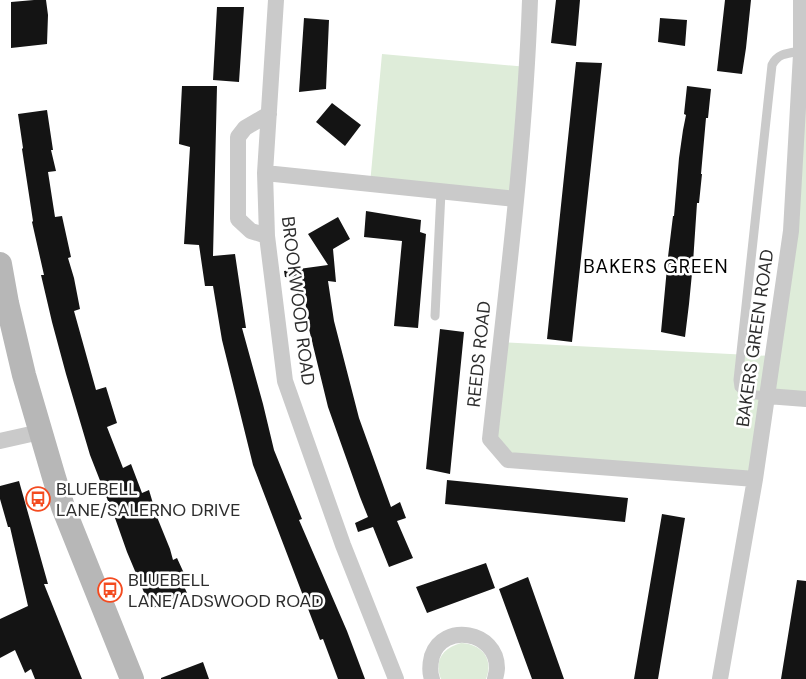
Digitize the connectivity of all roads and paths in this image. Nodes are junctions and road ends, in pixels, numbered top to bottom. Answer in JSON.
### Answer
{"nodes":[{"id":1,"x":276,"y":0,"type":"edge"},
{"id":2,"x":530,"y":0,"type":"edge"},
{"id":3,"x":801,"y":0,"type":"edge"},
{"id":4,"x":803,"y":53,"type":"edge"},
{"id":5,"x":269,"y":114,"type":"junction"},
{"id":6,"x":265,"y":173,"type":"junction"},
{"id":7,"x":441,"y":192,"type":"junction"},
{"id":8,"x":516,"y":199,"type":"junction"},
{"id":9,"x":799,"y":231,"type":"edge"},
{"id":10,"x":267,"y":236,"type":"junction"},
{"id":11,"x":0,"y":264,"type":"edge"},
{"id":12,"x":435,"y":316,"type":"dead end"},
{"id":13,"x":767,"y":396,"type":"junction"},
{"id":14,"x":806,"y":399,"type":"edge"},
{"id":15,"x":40,"y":432,"type":"junction"},
{"id":16,"x":0,"y":441,"type":"edge"},
{"id":17,"x":755,"y":479,"type":"junction"},
{"id":18,"x":428,"y":677,"type":"edge"},
{"id":19,"x":132,"y":679,"type":"edge"},
{"id":20,"x":396,"y":679,"type":"edge"},
{"id":21,"x":495,"y":679,"type":"edge"},
{"id":22,"x":720,"y":679,"type":"edge"}],
"edges":[{"from":1,"to":5,"type":"street","name":"BROOKWOOD ROAD"},
{"from":2,"to":8,"type":"street","name":"REEDS ROAD"},
{"from":3,"to":4,"type":"street","name":"BAKERS GREEN ROAD"},
{"from":4,"to":9,"type":"street","name":"BAKERS GREEN ROAD"},
{"from":4,"to":13,"type":"lane"},
{"from":5,"to":6,"type":"street","name":"BROOKWOOD ROAD"},
{"from":5,"to":10,"type":"street"},
{"from":6,"to":7,"type":"street"},
{"from":6,"to":10,"type":"street","name":"BROOKWOOD ROAD"},
{"from":7,"to":8,"type":"street"},
{"from":7,"to":12,"type":"lane"},
{"from":8,"to":17,"type":"street","name":"REEDS ROAD"},
{"from":9,"to":13,"type":"street","name":"BAKERS GREEN ROAD"},
{"from":10,"to":20,"type":"street","name":"BROOKWOOD ROAD"},
{"from":11,"to":15,"type":"street"},
{"from":13,"to":14,"type":"street"},
{"from":13,"to":17,"type":"street","name":"BAKERS GREEN ROAD"},
{"from":15,"to":16,"type":"street"},
{"from":15,"to":19,"type":"street"},
{"from":17,"to":22,"type":"street","name":"BAKERS GREEN ROAD"},
{"from":18,"to":21,"type":"street"}]}
